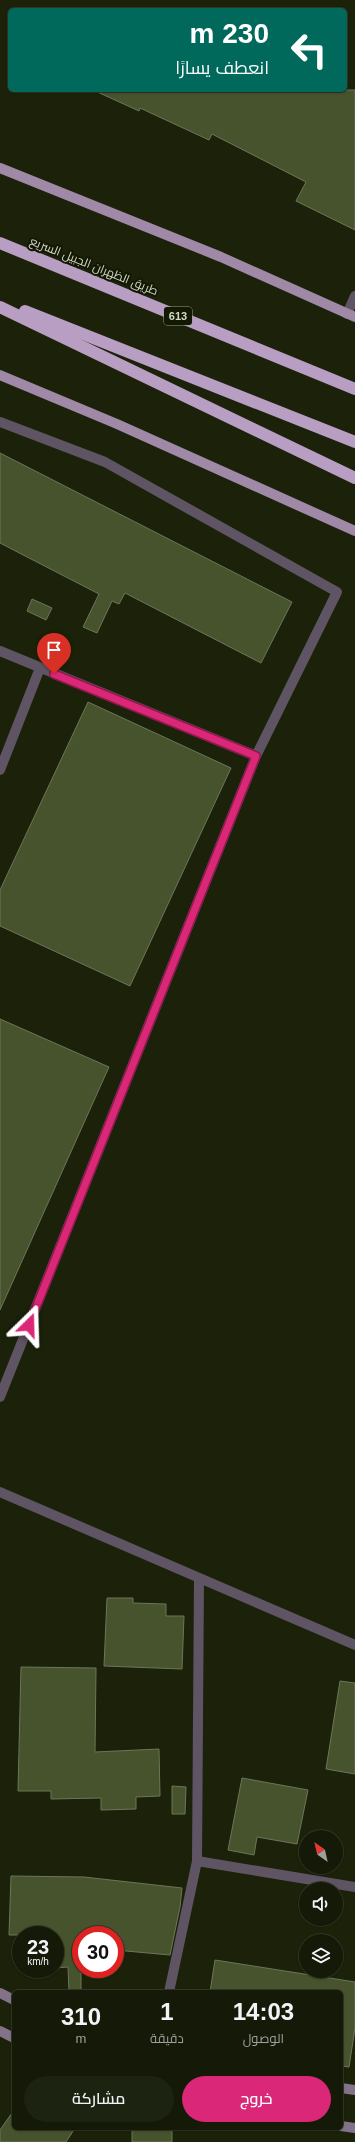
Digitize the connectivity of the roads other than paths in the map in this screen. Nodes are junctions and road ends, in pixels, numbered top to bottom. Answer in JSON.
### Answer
{"nodes":[{"id":1,"x":0,"y":168,"type":"edge"},
{"id":2,"x":0,"y":243,"type":"edge"},
{"id":3,"x":355,"y":296,"type":"edge"},
{"id":4,"x":0,"y":301,"type":"edge"},
{"id":5,"x":0,"y":307,"type":"edge"},
{"id":6,"x":351,"y":315,"type":"edge"},
{"id":7,"x":0,"y":375,"type":"edge"},
{"id":8,"x":355,"y":389,"type":"edge"},
{"id":9,"x":0,"y":422,"type":"edge"},
{"id":10,"x":355,"y":442,"type":"edge"},
{"id":11,"x":355,"y":478,"type":"edge"},
{"id":12,"x":355,"y":531,"type":"edge"},
{"id":13,"x":0,"y":651,"type":"edge"},
{"id":14,"x":40,"y":668,"type":"junction"},
{"id":15,"x":256,"y":756,"type":"junction"},
{"id":16,"x":0,"y":770,"type":"edge"},
{"id":17,"x":0,"y":1397,"type":"edge"},
{"id":18,"x":0,"y":1492,"type":"edge"},
{"id":19,"x":199,"y":1578,"type":"junction"},
{"id":20,"x":355,"y":1645,"type":"edge"},
{"id":21,"x":197,"y":1861,"type":"junction"},
{"id":22,"x":355,"y":1887,"type":"edge"},
{"id":23,"x":169,"y":1990,"type":"edge"},
{"id":24,"x":0,"y":1993,"type":"edge"},
{"id":25,"x":12,"y":1999,"type":"edge"},
{"id":26,"x":0,"y":2031,"type":"edge"},
{"id":27,"x":12,"y":2037,"type":"edge"},
{"id":28,"x":343,"y":2088,"type":"edge"},
{"id":29,"x":355,"y":2090,"type":"edge"},
{"id":30,"x":343,"y":2126,"type":"edge"},
{"id":31,"x":355,"y":2128,"type":"edge"}],
"edges":[{"from":1,"to":6,"type":"main road"},
{"from":2,"to":8,"type":"highway","name":"طريق الظهران الجبيل السريع","number":"613"},
{"from":3,"to":6,"type":"street"},
{"from":4,"to":10,"type":"highway"},
{"from":5,"to":11,"type":"highway"},
{"from":7,"to":12,"type":"main road"},
{"from":9,"to":15,"type":"street"},
{"from":13,"to":14,"type":"street"},
{"from":14,"to":15,"type":"street"},
{"from":14,"to":16,"type":"street"},
{"from":15,"to":17,"type":"street"},
{"from":18,"to":19,"type":"street"},
{"from":19,"to":20,"type":"street"},
{"from":19,"to":21,"type":"street"},
{"from":21,"to":22,"type":"street"},
{"from":21,"to":23,"type":"street"},
{"from":24,"to":25,"type":"street"},
{"from":26,"to":27,"type":"street"},
{"from":28,"to":29,"type":"street"},
{"from":30,"to":31,"type":"street"}]}
